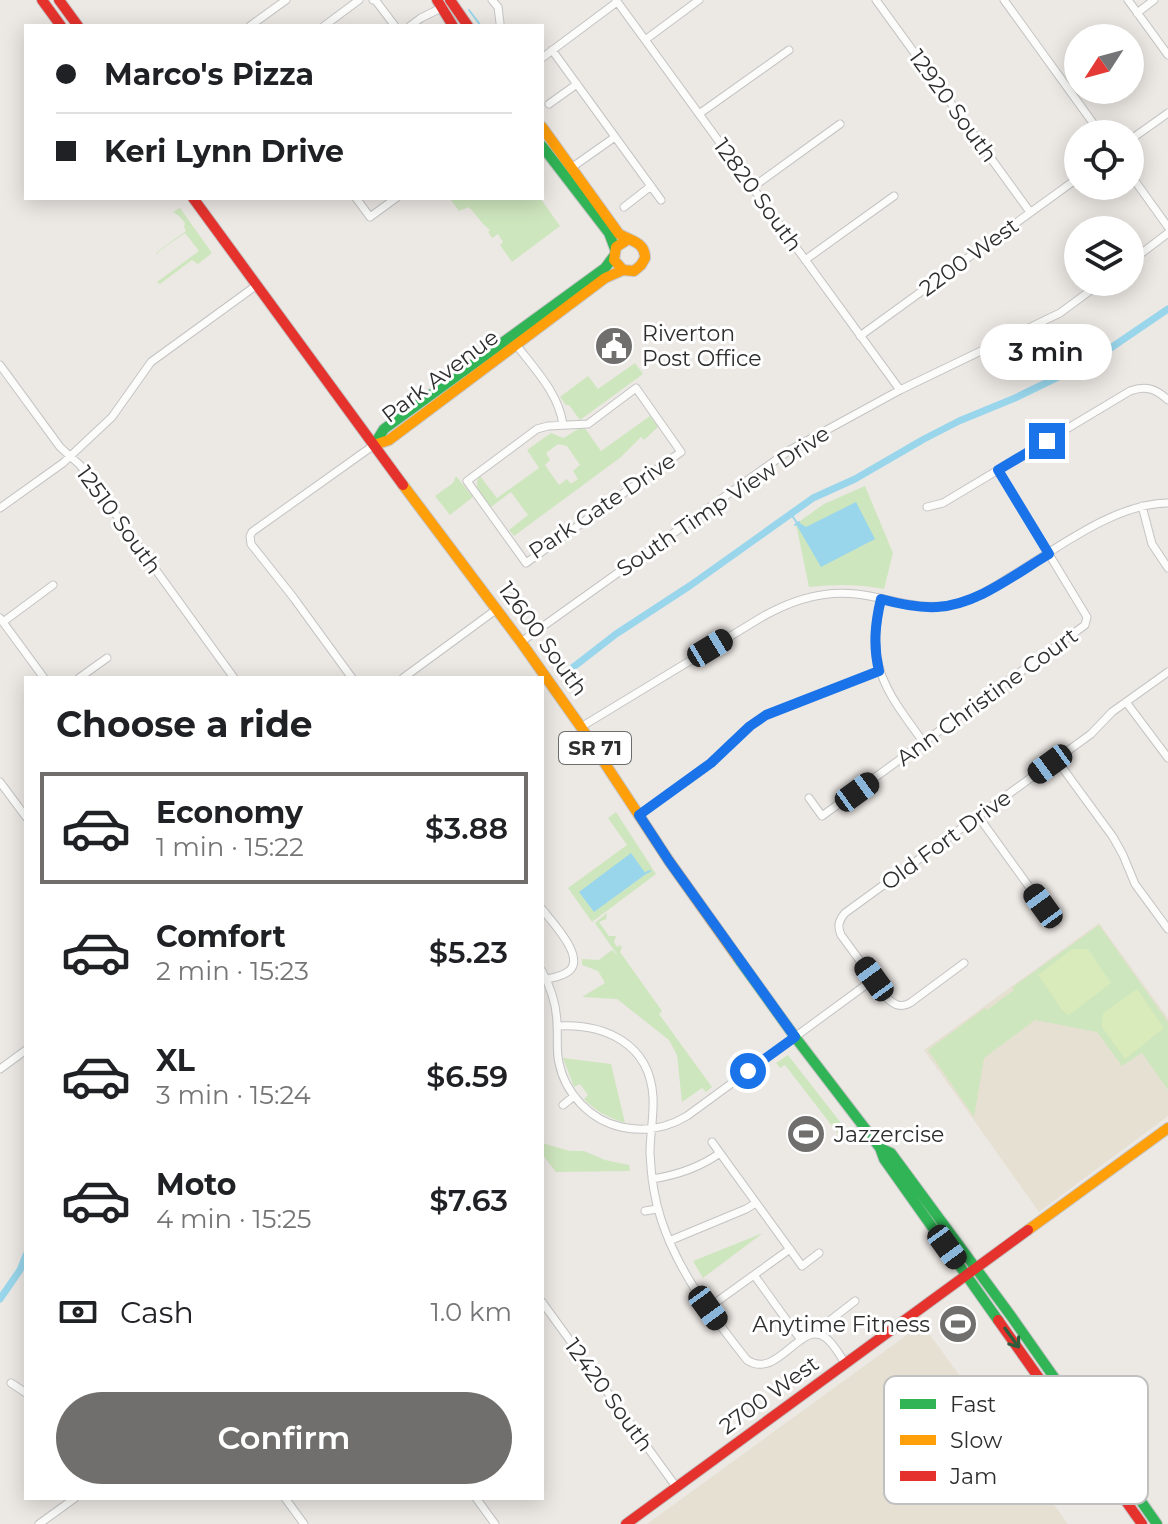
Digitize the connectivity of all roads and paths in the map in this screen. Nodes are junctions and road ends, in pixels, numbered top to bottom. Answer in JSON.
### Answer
{"nodes":[{"id":1,"x":42,"y":0,"type":"edge"},
{"id":2,"x":59,"y":0,"type":"edge"},
{"id":3,"x":286,"y":0,"type":"edge"},
{"id":4,"x":359,"y":0,"type":"edge"},
{"id":5,"x":373,"y":0,"type":"edge"},
{"id":6,"x":492,"y":0,"type":"edge"},
{"id":7,"x":699,"y":0,"type":"edge"},
{"id":8,"x":876,"y":0,"type":"edge"},
{"id":9,"x":1004,"y":0,"type":"edge"},
{"id":10,"x":1128,"y":0,"type":"edge"},
{"id":11,"x":1154,"y":0,"type":"edge"},
{"id":12,"x":617,"y":1,"type":"edge"},
{"id":13,"x":447,"y":2,"type":"edge"},
{"id":14,"x":346,"y":4,"type":"edge"},
{"id":15,"x":1137,"y":13,"type":"junction"},
{"id":16,"x":500,"y":23,"type":"dead end"},
{"id":17,"x":60,"y":24,"type":"edge"},
{"id":18,"x":77,"y":24,"type":"edge"},
{"id":19,"x":253,"y":24,"type":"edge"},
{"id":20,"x":326,"y":24,"type":"edge"},
{"id":21,"x":393,"y":24,"type":"edge"},
{"id":22,"x":413,"y":24,"type":"edge"},
{"id":23,"x":452,"y":24,"type":"edge"},
{"id":24,"x":466,"y":24,"type":"edge"},
{"id":25,"x":645,"y":40,"type":"junction"},
{"id":26,"x":552,"y":50,"type":"junction"},
{"id":27,"x":789,"y":50,"type":"dead end"},
{"id":28,"x":1168,"y":55,"type":"edge"},
{"id":29,"x":544,"y":56,"type":"edge"},
{"id":30,"x":577,"y":84,"type":"junction"},
{"id":31,"x":549,"y":104,"type":"dead end"},
{"id":32,"x":1168,"y":113,"type":"edge"},
{"id":33,"x":699,"y":114,"type":"junction"},
{"id":34,"x":1091,"y":120,"type":"edge"},
{"id":35,"x":840,"y":124,"type":"dead end"},
{"id":36,"x":544,"y":130,"type":"edge"},
{"id":37,"x":1144,"y":130,"type":"edge"},
{"id":38,"x":615,"y":137,"type":"junction"},
{"id":39,"x":544,"y":149,"type":"edge"},
{"id":40,"x":571,"y":168,"type":"junction"},
{"id":41,"x":651,"y":186,"type":"junction"},
{"id":42,"x":753,"y":187,"type":"junction"},
{"id":43,"x":1064,"y":188,"type":"edge"},
{"id":44,"x":1144,"y":194,"type":"edge"},
{"id":45,"x":894,"y":196,"type":"dead end"},
{"id":46,"x":194,"y":200,"type":"edge"},
{"id":47,"x":357,"y":200,"type":"edge"},
{"id":48,"x":393,"y":200,"type":"edge"},
{"id":49,"x":661,"y":200,"type":"dead end"},
{"id":50,"x":624,"y":207,"type":"dead end"},
{"id":51,"x":1030,"y":212,"type":"junction"},
{"id":52,"x":1168,"y":227,"type":"edge"},
{"id":53,"x":1168,"y":233,"type":"edge"},
{"id":54,"x":627,"y":240,"type":"junction"},
{"id":55,"x":1144,"y":251,"type":"edge"},
{"id":56,"x":614,"y":252,"type":"junction"},
{"id":57,"x":805,"y":260,"type":"junction"},
{"id":58,"x":623,"y":270,"type":"junction"},
{"id":59,"x":257,"y":285,"type":"junction"},
{"id":60,"x":1083,"y":296,"type":"edge"},
{"id":61,"x":860,"y":336,"type":"junction"},
{"id":62,"x":513,"y":341,"type":"junction"},
{"id":63,"x":0,"y":365,"type":"edge"},
{"id":64,"x":900,"y":390,"type":"junction"},
{"id":65,"x":1168,"y":400,"type":"edge"},
{"id":66,"x":563,"y":425,"type":"junction"},
{"id":67,"x":374,"y":445,"type":"junction"},
{"id":68,"x":70,"y":456,"type":"junction"},
{"id":69,"x":998,"y":470,"type":"junction"},
{"id":70,"x":1168,"y":503,"type":"edge"},
{"id":71,"x":1142,"y":506,"type":"junction"},
{"id":72,"x":927,"y":507,"type":"dead end"},
{"id":73,"x":0,"y":508,"type":"edge"},
{"id":74,"x":1049,"y":554,"type":"junction"},
{"id":75,"x":1168,"y":568,"type":"edge"},
{"id":76,"x":53,"y":585,"type":"dead end"},
{"id":77,"x":881,"y":599,"type":"junction"},
{"id":78,"x":497,"y":609,"type":"junction"},
{"id":79,"x":1,"y":620,"type":"edge"},
{"id":80,"x":521,"y":642,"type":"junction"},
{"id":81,"x":107,"y":658,"type":"dead end"},
{"id":82,"x":879,"y":671,"type":"junction"},
{"id":83,"x":1168,"y":672,"type":"edge"},
{"id":84,"x":43,"y":676,"type":"edge"},
{"id":85,"x":82,"y":676,"type":"edge"},
{"id":86,"x":233,"y":676,"type":"edge"},
{"id":87,"x":351,"y":676,"type":"edge"},
{"id":88,"x":406,"y":676,"type":"edge"},
{"id":89,"x":1126,"y":702,"type":"junction"},
{"id":90,"x":581,"y":727,"type":"junction"},
{"id":91,"x":924,"y":743,"type":"junction"},
{"id":92,"x":1168,"y":758,"type":"edge"},
{"id":93,"x":1056,"y":759,"type":"junction"},
{"id":94,"x":0,"y":782,"type":"edge"},
{"id":95,"x":809,"y":798,"type":"dead end"},
{"id":96,"x":24,"y":814,"type":"edge"},
{"id":97,"x":639,"y":815,"type":"junction"},
{"id":98,"x":978,"y":816,"type":"junction"},
{"id":99,"x":1043,"y":906,"type":"dead end"},
{"id":100,"x":544,"y":912,"type":"edge"},
{"id":101,"x":1168,"y":929,"type":"edge"},
{"id":102,"x":964,"y":963,"type":"dead end"},
{"id":103,"x":544,"y":977,"type":"edge"},
{"id":104,"x":544,"y":979,"type":"edge"},
{"id":105,"x":874,"y":979,"type":"junction"},
{"id":106,"x":557,"y":1026,"type":"junction"},
{"id":107,"x":795,"y":1037,"type":"junction"},
{"id":108,"x":24,"y":1051,"type":"edge"},
{"id":109,"x":0,"y":1069,"type":"edge"},
{"id":110,"x":574,"y":1096,"type":"junction"},
{"id":111,"x":563,"y":1105,"type":"dead end"},
{"id":112,"x":1168,"y":1128,"type":"edge"},
{"id":113,"x":651,"y":1129,"type":"junction"},
{"id":114,"x":712,"y":1142,"type":"dead end"},
{"id":115,"x":720,"y":1153,"type":"junction"},
{"id":116,"x":652,"y":1179,"type":"junction"},
{"id":117,"x":756,"y":1203,"type":"junction"},
{"id":118,"x":657,"y":1209,"type":"junction"},
{"id":119,"x":645,"y":1211,"type":"dead end"},
{"id":120,"x":669,"y":1241,"type":"junction"},
{"id":121,"x":790,"y":1249,"type":"junction"},
{"id":122,"x":819,"y":1253,"type":"dead end"},
{"id":123,"x":971,"y":1271,"type":"junction"},
{"id":124,"x":754,"y":1275,"type":"junction"},
{"id":125,"x":855,"y":1301,"type":"dead end"},
{"id":126,"x":544,"y":1305,"type":"edge"},
{"id":127,"x":708,"y":1308,"type":"junction"},
{"id":128,"x":821,"y":1335,"type":"junction"},
{"id":129,"x":801,"y":1340,"type":"junction"},
{"id":130,"x":846,"y":1364,"type":"junction"},
{"id":131,"x":1040,"y":1376,"type":"edge"},
{"id":132,"x":1053,"y":1376,"type":"edge"},
{"id":133,"x":11,"y":1383,"type":"dead end"},
{"id":134,"x":24,"y":1392,"type":"edge"},
{"id":135,"x":677,"y":1488,"type":"junction"},
{"id":136,"x":72,"y":1500,"type":"edge"},
{"id":137,"x":286,"y":1500,"type":"edge"},
{"id":138,"x":477,"y":1500,"type":"edge"},
{"id":139,"x":1128,"y":1504,"type":"edge"},
{"id":140,"x":1142,"y":1504,"type":"edge"},
{"id":141,"x":40,"y":1524,"type":"edge"},
{"id":142,"x":304,"y":1524,"type":"edge"},
{"id":143,"x":495,"y":1524,"type":"edge"},
{"id":144,"x":626,"y":1524,"type":"edge"},
{"id":145,"x":1142,"y":1524,"type":"edge"},
{"id":146,"x":1157,"y":1524,"type":"edge"}],
"edges":[{"from":1,"to":17,"type":"main road"},
{"from":2,"to":18,"type":"main road"},
{"from":3,"to":19,"type":"street"},
{"from":4,"to":14,"type":"street"},
{"from":5,"to":21,"type":"street"},
{"from":6,"to":16,"type":"street"},
{"from":7,"to":25,"type":"street"},
{"from":8,"to":51,"type":"street","name":"12920 South"},
{"from":9,"to":34,"type":"street"},
{"from":10,"to":15,"type":"street"},
{"from":11,"to":15,"type":"street"},
{"from":12,"to":25,"type":"street","name":"12820 South"},
{"from":12,"to":26,"type":"street"},
{"from":13,"to":22,"type":"street"},
{"from":13,"to":23,"type":"main road"},
{"from":13,"to":24,"type":"main road"},
{"from":14,"to":20,"type":"street"},
{"from":15,"to":28,"type":"street"},
{"from":25,"to":33,"type":"street","name":"12820 South"},
{"from":26,"to":29,"type":"street"},
{"from":26,"to":30,"type":"street"},
{"from":27,"to":33,"type":"street"},
{"from":30,"to":31,"type":"street"},
{"from":30,"to":38,"type":"street"},
{"from":32,"to":37,"type":"street"},
{"from":33,"to":42,"type":"street","name":"12820 South"},
{"from":35,"to":42,"type":"street"},
{"from":36,"to":40,"type":"main road","name":"Park Avenue"},
{"from":38,"to":40,"type":"street"},
{"from":38,"to":41,"type":"street"},
{"from":39,"to":56,"type":"main road"},
{"from":40,"to":54,"type":"main road","name":"Park Avenue"},
{"from":41,"to":49,"type":"street"},
{"from":41,"to":50,"type":"street"},
{"from":42,"to":57,"type":"street","name":"12820 South"},
{"from":43,"to":51,"type":"street","name":"2200 West"},
{"from":44,"to":52,"type":"street"},
{"from":45,"to":57,"type":"street"},
{"from":46,"to":59,"type":"main road","name":"12600 South","number":"SR 71"},
{"from":47,"to":48,"type":"street"},
{"from":51,"to":61,"type":"street","name":"2200 West"},
{"from":53,"to":55,"type":"street"},
{"from":54,"to":56,"type":"main road","name":"Park Avenue"},
{"from":54,"to":58,"type":"main road","name":"Park Avenue"},
{"from":56,"to":58,"type":"main road"},
{"from":56,"to":62,"type":"main road","name":"Park Avenue"},
{"from":57,"to":61,"type":"street","name":"12820 South"},
{"from":58,"to":62,"type":"main road","name":"Park Avenue"},
{"from":59,"to":67,"type":"main road","name":"12600 South","number":"SR 71"},
{"from":59,"to":68,"type":"street"},
{"from":60,"to":64,"type":"street","name":"South Timp View Drive"},
{"from":61,"to":64,"type":"street","name":"12820 South"},
{"from":62,"to":66,"type":"street"},
{"from":62,"to":67,"type":"main road","name":"Park Avenue"},
{"from":63,"to":68,"type":"street","name":"12510 South"},
{"from":64,"to":80,"type":"street","name":"South Timp View Drive"},
{"from":65,"to":69,"type":"street"},
{"from":66,"to":66,"type":"street","name":"Park Gate Drive"},
{"from":67,"to":78,"type":"main road","name":"12600 South","number":"SR 71"},
{"from":67,"to":87,"type":"street"},
{"from":68,"to":73,"type":"street"},
{"from":68,"to":86,"type":"street","name":"12510 South"},
{"from":69,"to":72,"type":"street"},
{"from":69,"to":74,"type":"street"},
{"from":70,"to":71,"type":"street"},
{"from":71,"to":74,"type":"street"},
{"from":71,"to":75,"type":"street"},
{"from":74,"to":77,"type":"street"},
{"from":74,"to":91,"type":"street","name":"Ann Christine Court"},
{"from":76,"to":79,"type":"street"},
{"from":77,"to":82,"type":"street"},
{"from":77,"to":90,"type":"street"},
{"from":78,"to":80,"type":"main road","name":"12600 South","number":"SR 71"},
{"from":78,"to":88,"type":"street"},
{"from":79,"to":84,"type":"street"},
{"from":80,"to":90,"type":"main road","name":"12600 South","number":"SR 71"},
{"from":81,"to":85,"type":"street"},
{"from":82,"to":91,"type":"street"},
{"from":82,"to":97,"type":"street"},
{"from":83,"to":89,"type":"street","name":"Old Fort Drive"},
{"from":89,"to":92,"type":"street"},
{"from":89,"to":93,"type":"street","name":"Old Fort Drive"},
{"from":90,"to":97,"type":"main road","name":"12600 South","number":"SR 71"},
{"from":91,"to":95,"type":"street","name":"Ann Christine Court"},
{"from":93,"to":98,"type":"street","name":"Old Fort Drive"},
{"from":93,"to":101,"type":"street"},
{"from":94,"to":96,"type":"street"},
{"from":97,"to":107,"type":"main road","name":"12600 South","number":"SR 71"},
{"from":98,"to":99,"type":"street"},
{"from":98,"to":105,"type":"street","name":"Old Fort Drive"},
{"from":100,"to":103,"type":"street"},
{"from":102,"to":105,"type":"street"},
{"from":104,"to":106,"type":"street"},
{"from":105,"to":107,"type":"street"},
{"from":106,"to":110,"type":"street"},
{"from":106,"to":113,"type":"street"},
{"from":107,"to":113,"type":"street"},
{"from":107,"to":123,"type":"main road","name":"12600 South","number":"SR 71"},
{"from":108,"to":109,"type":"street"},
{"from":110,"to":111,"type":"street"},
{"from":110,"to":113,"type":"street"},
{"from":112,"to":123,"type":"main road","name":"2700 West"},
{"from":113,"to":116,"type":"street"},
{"from":114,"to":115,"type":"street"},
{"from":115,"to":116,"type":"street"},
{"from":115,"to":117,"type":"street"},
{"from":116,"to":118,"type":"street"},
{"from":117,"to":120,"type":"street"},
{"from":117,"to":121,"type":"street"},
{"from":118,"to":119,"type":"street"},
{"from":118,"to":120,"type":"street"},
{"from":120,"to":127,"type":"street"},
{"from":121,"to":122,"type":"street"},
{"from":121,"to":124,"type":"street"},
{"from":123,"to":130,"type":"main road","name":"2700 West"},
{"from":123,"to":131,"type":"main road","name":"12600 South","number":"SR 71","one_way":true},
{"from":123,"to":132,"type":"main road","name":"12600 South","number":"SR 71"},
{"from":124,"to":127,"type":"street"},
{"from":124,"to":129,"type":"street"},
{"from":125,"to":128,"type":"street"},
{"from":126,"to":135,"type":"street","name":"12420 South"},
{"from":127,"to":129,"type":"street"},
{"from":128,"to":129,"type":"street"},
{"from":128,"to":130,"type":"street"},
{"from":130,"to":135,"type":"main road","name":"2700 West"},
{"from":133,"to":134,"type":"street"},
{"from":135,"to":144,"type":"main road","name":"2700 West"},
{"from":136,"to":141,"type":"street"},
{"from":137,"to":142,"type":"street"},
{"from":138,"to":143,"type":"street"},
{"from":139,"to":145,"type":"main road","name":"12600 South","number":"SR 71"},
{"from":140,"to":146,"type":"main road","name":"12600 South","number":"SR 71"}]}
